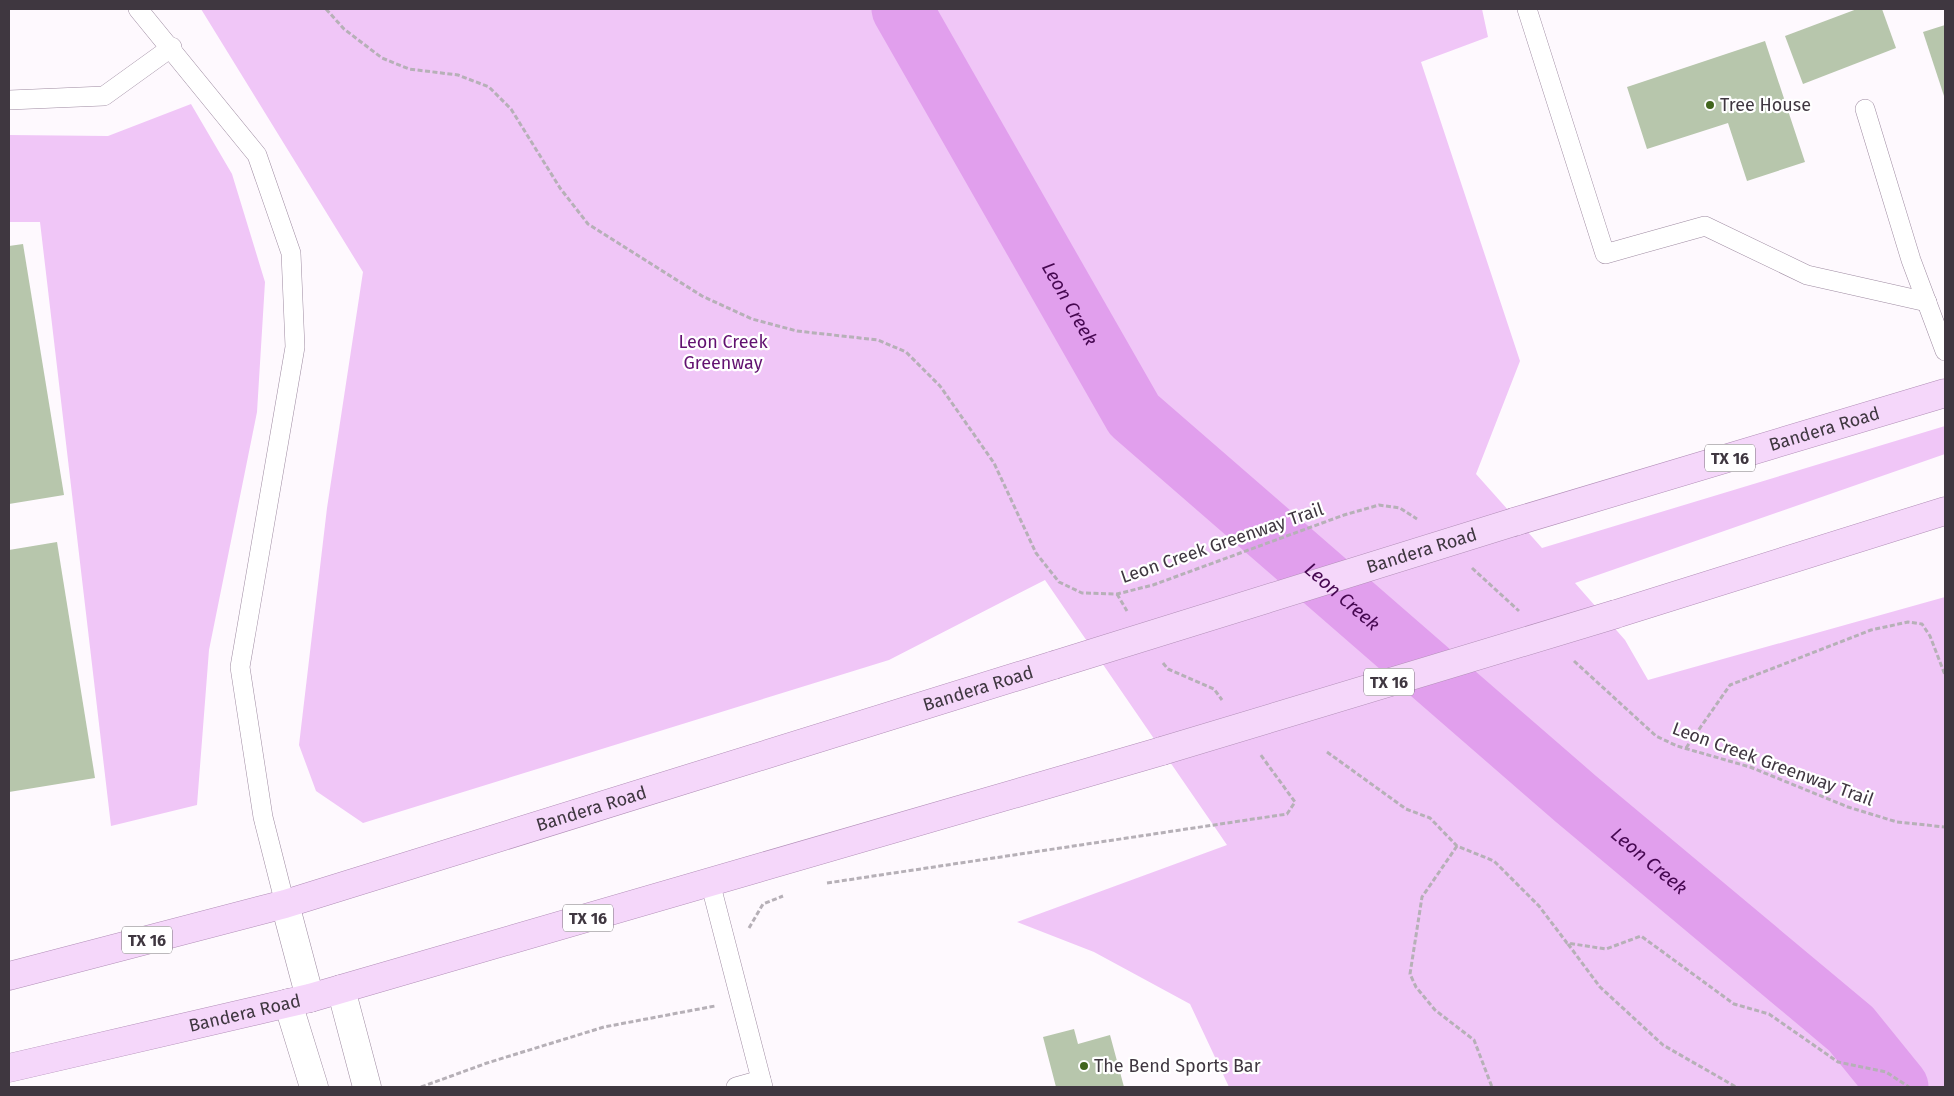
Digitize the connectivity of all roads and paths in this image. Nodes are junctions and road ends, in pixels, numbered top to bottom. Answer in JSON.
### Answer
{"nodes":[{"id":1,"x":138,"y":9,"type":"edge"},
{"id":2,"x":326,"y":9,"type":"edge"},
{"id":3,"x":1527,"y":9,"type":"edge"},
{"id":4,"x":172,"y":47,"type":"junction"},
{"id":5,"x":9,"y":100,"type":"edge"},
{"id":6,"x":1865,"y":108,"type":"dead end"},
{"id":7,"x":1927,"y":302,"type":"junction"},
{"id":8,"x":1945,"y":351,"type":"edge"},
{"id":9,"x":1945,"y":393,"type":"edge"},
{"id":10,"x":1945,"y":511,"type":"edge"},
{"id":11,"x":1424,"y":525,"type":"dead end"},
{"id":12,"x":1467,"y":564,"type":"dead end"},
{"id":13,"x":1118,"y":594,"type":"junction"},
{"id":14,"x":1524,"y":615,"type":"dead end"},
{"id":15,"x":1131,"y":616,"type":"dead end"},
{"id":16,"x":1567,"y":654,"type":"dead end"},
{"id":17,"x":1161,"y":661,"type":"dead end"},
{"id":18,"x":1945,"y":675,"type":"edge"},
{"id":19,"x":1226,"y":705,"type":"dead end"},
{"id":20,"x":1254,"y":746,"type":"dead end"},
{"id":21,"x":1686,"y":748,"type":"junction"},
{"id":22,"x":1327,"y":752,"type":"dead end"},
{"id":23,"x":1945,"y":827,"type":"edge"},
{"id":24,"x":1457,"y":846,"type":"junction"},
{"id":25,"x":710,"y":882,"type":"junction"},
{"id":26,"x":818,"y":884,"type":"dead end"},
{"id":27,"x":790,"y":893,"type":"dead end"},
{"id":28,"x":285,"y":904,"type":"junction"},
{"id":29,"x":747,"y":931,"type":"dead end"},
{"id":30,"x":1567,"y":943,"type":"junction"},
{"id":31,"x":9,"y":976,"type":"edge"},
{"id":32,"x":341,"y":989,"type":"junction"},
{"id":33,"x":299,"y":1001,"type":"junction"},
{"id":34,"x":742,"y":1001,"type":"junction"},
{"id":35,"x":9,"y":1068,"type":"edge"},
{"id":36,"x":762,"y":1083,"type":"edge"},
{"id":37,"x":314,"y":1087,"type":"edge"},
{"id":38,"x":367,"y":1087,"type":"edge"},
{"id":39,"x":421,"y":1087,"type":"edge"},
{"id":40,"x":736,"y":1087,"type":"edge"},
{"id":41,"x":1492,"y":1087,"type":"edge"},
{"id":42,"x":1736,"y":1087,"type":"edge"},
{"id":43,"x":1909,"y":1087,"type":"edge"}],
"edges":[{"from":1,"to":4,"type":"lane"},
{"from":2,"to":13,"type":"path","name":"Leon Creek Greenway Trail"},
{"from":3,"to":7,"type":"lane"},
{"from":4,"to":5,"type":"lane"},
{"from":4,"to":28,"type":"lane"},
{"from":6,"to":7,"type":"lane"},
{"from":7,"to":8,"type":"lane"},
{"from":9,"to":28,"type":"main road","name":"Bandera Road","number":"TX 16","bridge":true},
{"from":10,"to":25,"type":"main road","name":"Bandera Road","number":"TX 16","bridge":true},
{"from":11,"to":13,"type":"path","name":"Leon Creek Greenway Trail"},
{"from":12,"to":14,"type":"path"},
{"from":13,"to":15,"type":"path"},
{"from":16,"to":21,"type":"path","name":"Leon Creek Greenway Trail"},
{"from":17,"to":19,"type":"path"},
{"from":18,"to":21,"type":"path"},
{"from":20,"to":26,"type":"path"},
{"from":21,"to":23,"type":"path","name":"Leon Creek Greenway Trail"},
{"from":22,"to":24,"type":"path"},
{"from":24,"to":30,"type":"path"},
{"from":24,"to":41,"type":"path"},
{"from":25,"to":32,"type":"main road","name":"Bandera Road","number":"TX 16"},
{"from":25,"to":34,"type":"lane"},
{"from":27,"to":29,"type":"path"},
{"from":28,"to":31,"type":"main road","name":"Bandera Road","number":"TX 16"},
{"from":28,"to":33,"type":"street"},
{"from":30,"to":42,"type":"path"},
{"from":30,"to":43,"type":"path"},
{"from":32,"to":33,"type":"main road","name":"Bandera Road","number":"TX 16"},
{"from":32,"to":38,"type":"street"},
{"from":33,"to":35,"type":"main road","name":"Bandera Road","number":"TX 16"},
{"from":33,"to":37,"type":"street"},
{"from":34,"to":36,"type":"lane"},
{"from":34,"to":39,"type":"path"},
{"from":36,"to":40,"type":"lane"}]}
